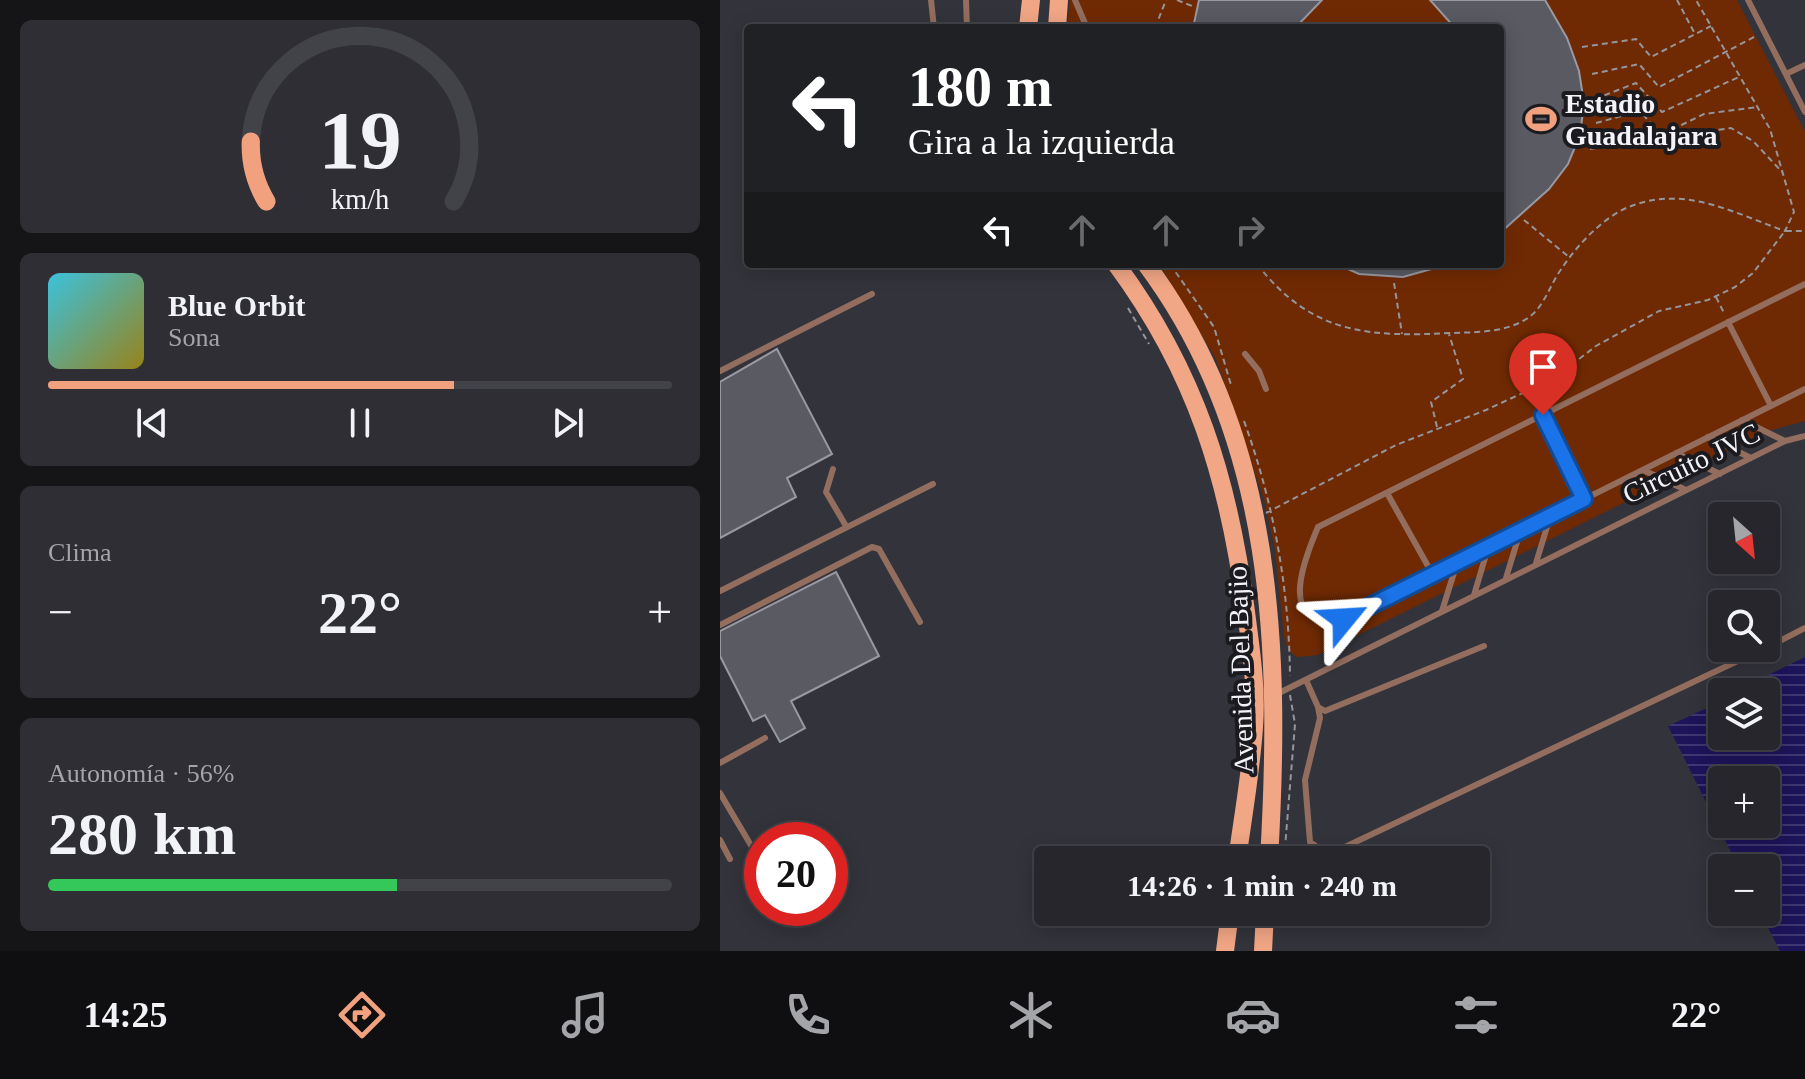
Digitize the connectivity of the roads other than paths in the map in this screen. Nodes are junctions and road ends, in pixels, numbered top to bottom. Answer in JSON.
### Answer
{"nodes":[{"id":1,"x":931,"y":0,"type":"edge"},
{"id":2,"x":966,"y":0,"type":"edge"},
{"id":3,"x":1031,"y":0,"type":"edge"},
{"id":4,"x":1059,"y":0,"type":"edge"},
{"id":5,"x":1075,"y":0,"type":"edge"},
{"id":6,"x":1748,"y":0,"type":"edge"},
{"id":7,"x":934,"y":24,"type":"edge"},
{"id":8,"x":967,"y":24,"type":"edge"},
{"id":9,"x":1028,"y":24,"type":"edge"},
{"id":10,"x":1057,"y":24,"type":"edge"},
{"id":11,"x":1085,"y":24,"type":"edge"},
{"id":12,"x":1805,"y":65,"type":"edge"},
{"id":13,"x":1786,"y":74,"type":"junction"},
{"id":14,"x":1805,"y":112,"type":"edge"},
{"id":15,"x":1119,"y":268,"type":"edge"},
{"id":16,"x":1149,"y":268,"type":"edge"},
{"id":17,"x":1805,"y":284,"type":"edge"},
{"id":18,"x":872,"y":294,"type":"dead end"},
{"id":19,"x":1728,"y":322,"type":"junction"},
{"id":20,"x":1245,"y":354,"type":"dead end"},
{"id":21,"x":720,"y":371,"type":"edge"},
{"id":22,"x":1266,"y":389,"type":"dead end"},
{"id":23,"x":1805,"y":389,"type":"edge"},
{"id":24,"x":1771,"y":406,"type":"junction"},
{"id":25,"x":1543,"y":415,"type":"junction"},
{"id":26,"x":1742,"y":420,"type":"junction"},
{"id":27,"x":1805,"y":436,"type":"edge"},
{"id":28,"x":1708,"y":437,"type":"junction"},
{"id":29,"x":1785,"y":441,"type":"junction"},
{"id":30,"x":1676,"y":453,"type":"junction"},
{"id":31,"x":1751,"y":458,"type":"junction"},
{"id":32,"x":833,"y":469,"type":"dead end"},
{"id":33,"x":1643,"y":470,"type":"junction"},
{"id":34,"x":1720,"y":474,"type":"junction"},
{"id":35,"x":933,"y":484,"type":"dead end"},
{"id":36,"x":1686,"y":490,"type":"junction"},
{"id":37,"x":1387,"y":493,"type":"junction"},
{"id":38,"x":1584,"y":499,"type":"junction"},
{"id":39,"x":1551,"y":516,"type":"junction"},
{"id":40,"x":846,"y":526,"type":"junction"},
{"id":41,"x":1521,"y":531,"type":"junction"},
{"id":42,"x":1488,"y":547,"type":"junction"},
{"id":43,"x":1457,"y":563,"type":"junction"},
{"id":44,"x":1536,"y":563,"type":"junction"},
{"id":45,"x":1433,"y":575,"type":"junction"},
{"id":46,"x":1506,"y":578,"type":"junction"},
{"id":47,"x":720,"y":591,"type":"edge"},
{"id":48,"x":1474,"y":595,"type":"junction"},
{"id":49,"x":1442,"y":611,"type":"junction"},
{"id":50,"x":920,"y":622,"type":"dead end"},
{"id":51,"x":720,"y":625,"type":"edge"},
{"id":52,"x":1805,"y":628,"type":"edge"},
{"id":53,"x":1780,"y":641,"type":"edge"},
{"id":54,"x":1484,"y":646,"type":"dead end"},
{"id":55,"x":1736,"y":662,"type":"edge"},
{"id":56,"x":1306,"y":680,"type":"junction"},
{"id":57,"x":1282,"y":692,"type":"junction"},
{"id":58,"x":1254,"y":705,"type":"junction"},
{"id":59,"x":1318,"y":707,"type":"junction"},
{"id":60,"x":765,"y":738,"type":"dead end"},
{"id":61,"x":720,"y":763,"type":"edge"},
{"id":62,"x":720,"y":793,"type":"edge"},
{"id":63,"x":744,"y":834,"type":"edge"},
{"id":64,"x":720,"y":840,"type":"edge"},
{"id":65,"x":1239,"y":846,"type":"edge"},
{"id":66,"x":1270,"y":846,"type":"edge"},
{"id":67,"x":730,"y":859,"type":"dead end"},
{"id":68,"x":1228,"y":926,"type":"edge"},
{"id":69,"x":1264,"y":926,"type":"edge"},
{"id":70,"x":1225,"y":951,"type":"edge"},
{"id":71,"x":1263,"y":951,"type":"edge"}],
"edges":[{"from":1,"to":7,"type":"lane"},
{"from":2,"to":8,"type":"lane"},
{"from":3,"to":9,"type":"main road"},
{"from":4,"to":10,"type":"main road"},
{"from":5,"to":11,"type":"lane"},
{"from":6,"to":13,"type":"lane"},
{"from":12,"to":13,"type":"lane"},
{"from":13,"to":14,"type":"lane"},
{"from":15,"to":58,"type":"main road","name":"Avenida Del Bajio"},
{"from":16,"to":57,"type":"main road","name":"Avenida Del Bajio"},
{"from":17,"to":19,"type":"lane"},
{"from":18,"to":21,"type":"lane"},
{"from":19,"to":24,"type":"lane"},
{"from":19,"to":25,"type":"lane"},
{"from":20,"to":22,"type":"lane"},
{"from":23,"to":24,"type":"lane"},
{"from":24,"to":26,"type":"lane"},
{"from":25,"to":37,"type":"lane"},
{"from":25,"to":38,"type":"lane"},
{"from":26,"to":28,"type":"lane"},
{"from":26,"to":29,"type":"lane"},
{"from":27,"to":29,"type":"lane","name":"Circuito JVC"},
{"from":28,"to":30,"type":"lane"},
{"from":28,"to":31,"type":"lane"},
{"from":29,"to":31,"type":"lane","name":"Circuito JVC"},
{"from":30,"to":33,"type":"lane"},
{"from":30,"to":34,"type":"lane"},
{"from":31,"to":34,"type":"lane","name":"Circuito JVC"},
{"from":32,"to":40,"type":"lane"},
{"from":33,"to":36,"type":"lane"},
{"from":33,"to":38,"type":"lane"},
{"from":34,"to":36,"type":"lane","name":"Circuito JVC"},
{"from":35,"to":40,"type":"lane"},
{"from":36,"to":44,"type":"lane","name":"Circuito JVC"},
{"from":37,"to":45,"type":"lane"},
{"from":37,"to":45,"type":"lane"},
{"from":38,"to":39,"type":"lane"},
{"from":39,"to":41,"type":"lane"},
{"from":39,"to":44,"type":"lane"},
{"from":40,"to":47,"type":"lane"},
{"from":41,"to":42,"type":"lane"},
{"from":41,"to":46,"type":"lane"},
{"from":42,"to":43,"type":"lane"},
{"from":42,"to":48,"type":"lane"},
{"from":43,"to":45,"type":"lane"},
{"from":43,"to":49,"type":"lane"},
{"from":44,"to":46,"type":"lane","name":"Circuito JVC"},
{"from":46,"to":48,"type":"lane","name":"Circuito JVC"},
{"from":48,"to":49,"type":"lane","name":"Circuito JVC"},
{"from":49,"to":56,"type":"lane","name":"Circuito JVC"},
{"from":50,"to":51,"type":"lane"},
{"from":52,"to":53,"type":"lane"},
{"from":54,"to":59,"type":"lane"},
{"from":55,"to":59,"type":"lane"},
{"from":56,"to":57,"type":"lane","name":"Circuito JVC"},
{"from":56,"to":59,"type":"lane"},
{"from":57,"to":58,"type":"lane","name":"Circuito JVC"},
{"from":57,"to":66,"type":"main road","name":"Avenida Del Bajio"},
{"from":58,"to":65,"type":"main road","name":"Avenida Del Bajio"},
{"from":60,"to":61,"type":"lane"},
{"from":62,"to":63,"type":"lane"},
{"from":64,"to":67,"type":"lane"},
{"from":68,"to":70,"type":"main road"},
{"from":69,"to":71,"type":"main road"}]}
